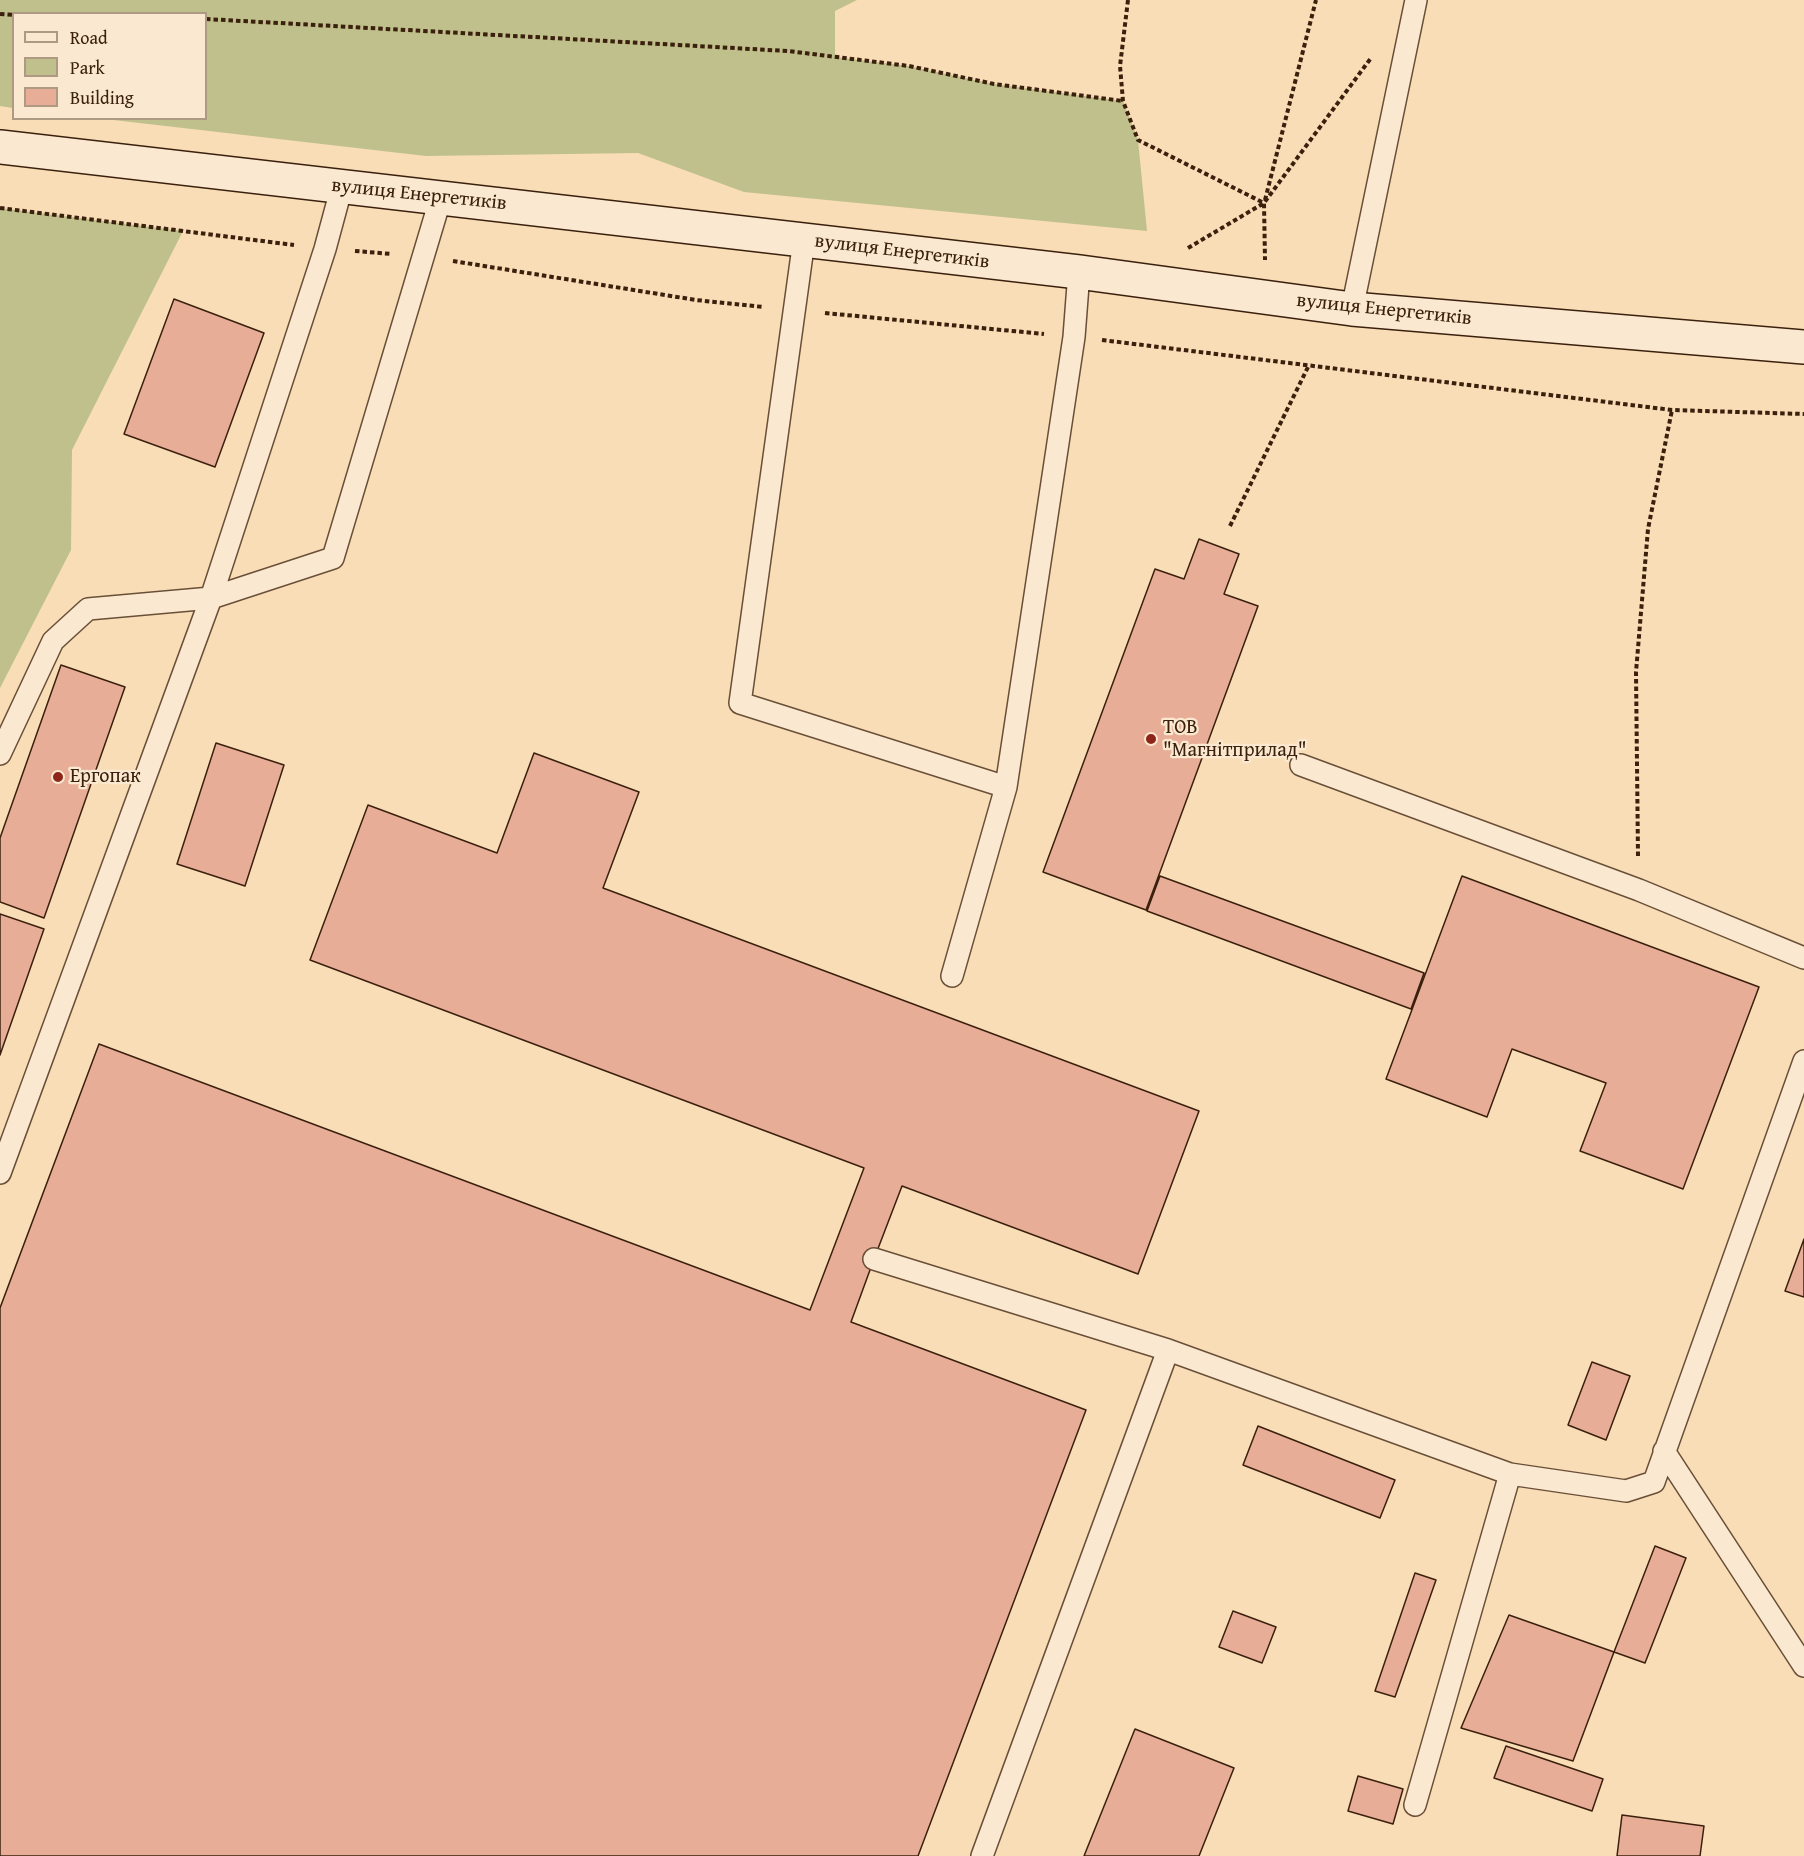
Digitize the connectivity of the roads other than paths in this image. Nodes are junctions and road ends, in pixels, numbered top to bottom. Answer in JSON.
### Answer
{"nodes":[{"id":1,"x":1416,"y":0,"type":"edge"},
{"id":2,"x":0,"y":147,"type":"edge"},
{"id":3,"x":342,"y":186,"type":"junction"},
{"id":4,"x":441,"y":197,"type":"junction"},
{"id":5,"x":804,"y":240,"type":"junction"},
{"id":6,"x":1079,"y":272,"type":"junction"},
{"id":7,"x":1352,"y":309,"type":"junction"},
{"id":8,"x":1804,"y":347,"type":"edge"},
{"id":9,"x":211,"y":598,"type":"junction"},
{"id":10,"x":0,"y":754,"type":"edge"},
{"id":11,"x":1301,"y":765,"type":"dead end"},
{"id":12,"x":1006,"y":787,"type":"junction"},
{"id":13,"x":1804,"y":958,"type":"edge"},
{"id":14,"x":952,"y":976,"type":"dead end"},
{"id":15,"x":1804,"y":1061,"type":"edge"},
{"id":16,"x":0,"y":1173,"type":"edge"},
{"id":17,"x":874,"y":1259,"type":"dead end"},
{"id":18,"x":1168,"y":1350,"type":"junction"},
{"id":19,"x":1664,"y":1451,"type":"junction"},
{"id":20,"x":1510,"y":1474,"type":"junction"},
{"id":21,"x":1804,"y":1666,"type":"edge"},
{"id":22,"x":1415,"y":1805,"type":"dead end"},
{"id":23,"x":982,"y":1856,"type":"edge"}],
"edges":[{"from":1,"to":7,"type":"lane"},
{"from":2,"to":3,"type":"main road","name":"вулиця Енергетиків"},
{"from":3,"to":4,"type":"main road","name":"вулиця Енергетиків"},
{"from":3,"to":9,"type":"lane"},
{"from":4,"to":5,"type":"main road","name":"вулиця Енергетиків"},
{"from":4,"to":9,"type":"lane"},
{"from":5,"to":6,"type":"main road","name":"вулиця Енергетиків"},
{"from":5,"to":12,"type":"lane"},
{"from":6,"to":7,"type":"main road","name":"вулиця Енергетиків"},
{"from":6,"to":12,"type":"lane"},
{"from":7,"to":8,"type":"main road","name":"вулиця Енергетиків"},
{"from":9,"to":10,"type":"lane"},
{"from":9,"to":16,"type":"lane"},
{"from":11,"to":13,"type":"lane"},
{"from":12,"to":14,"type":"lane"},
{"from":15,"to":19,"type":"lane"},
{"from":17,"to":18,"type":"lane"},
{"from":18,"to":20,"type":"lane"},
{"from":18,"to":23,"type":"lane"},
{"from":19,"to":20,"type":"lane"},
{"from":19,"to":21,"type":"lane"},
{"from":20,"to":22,"type":"lane"}]}
